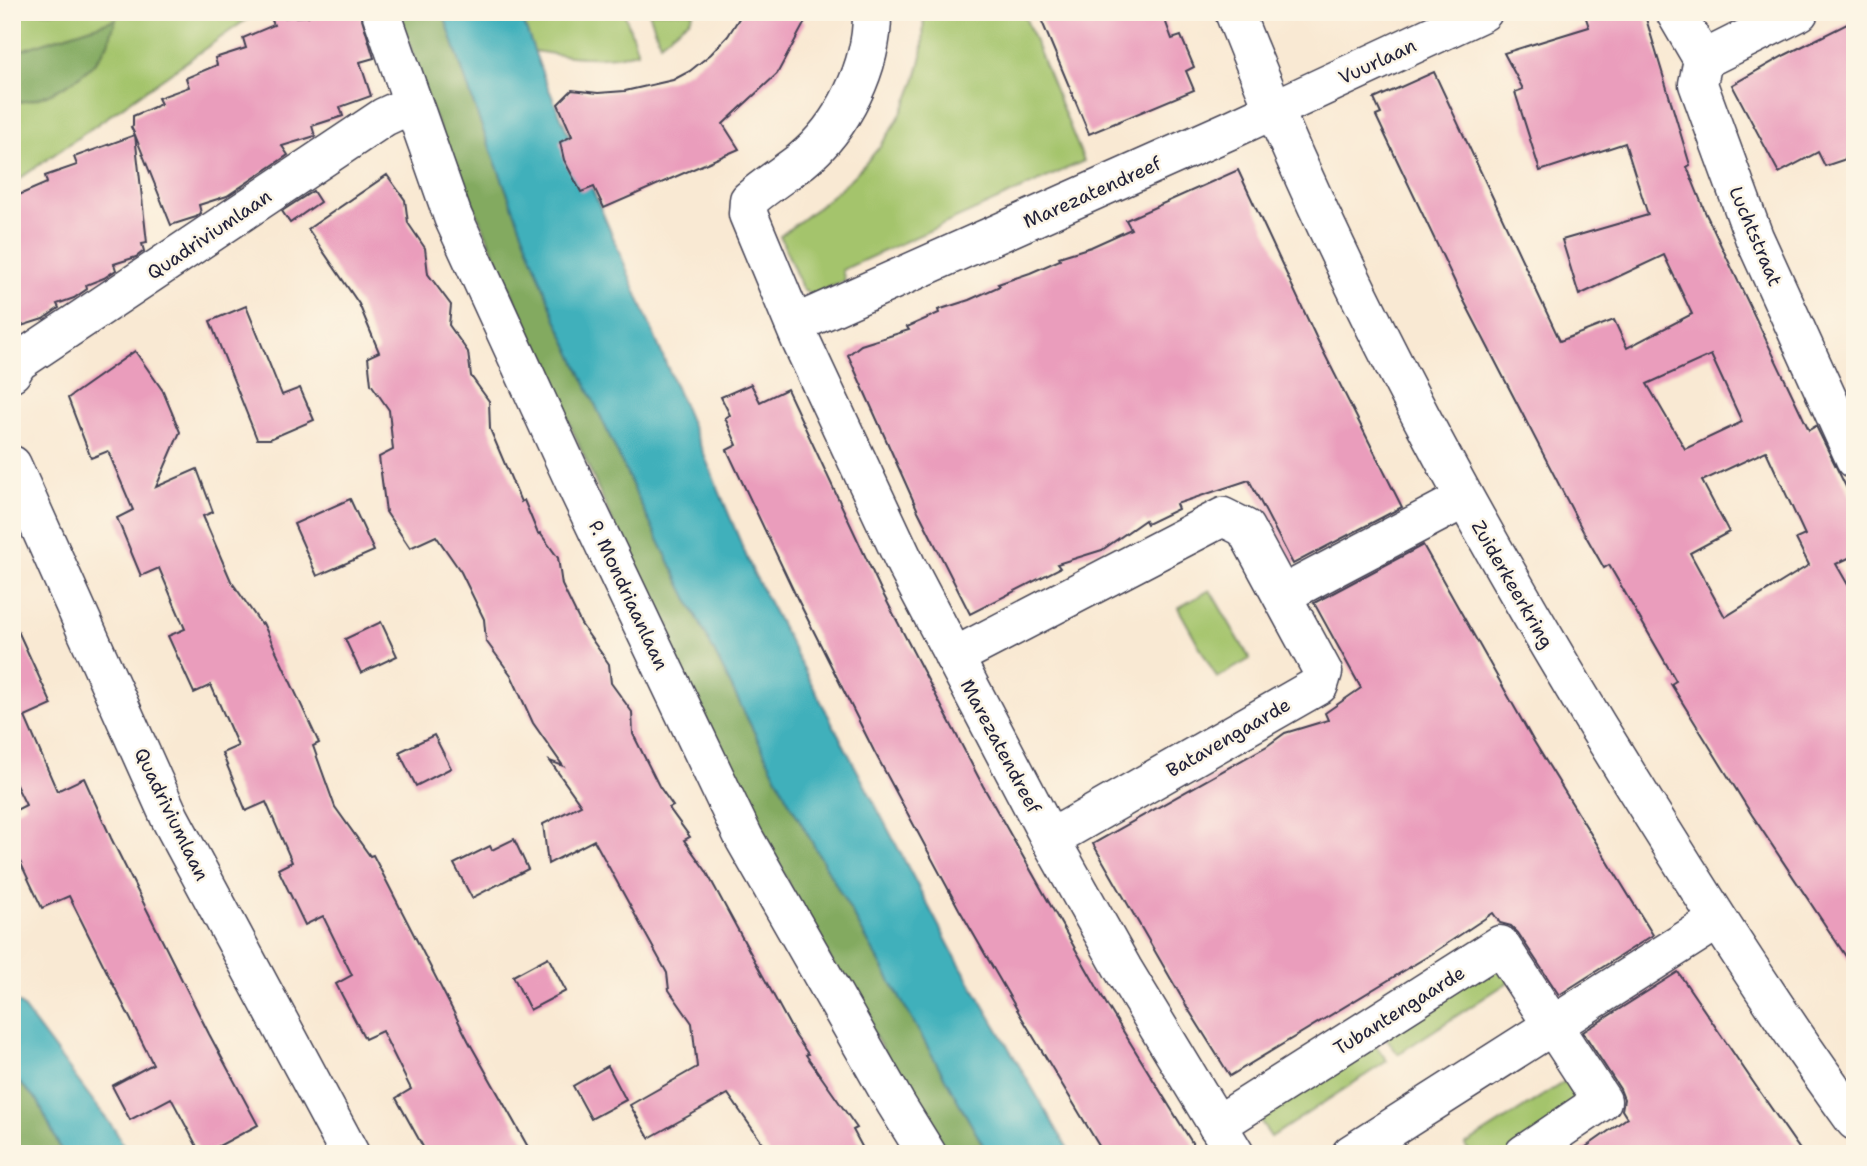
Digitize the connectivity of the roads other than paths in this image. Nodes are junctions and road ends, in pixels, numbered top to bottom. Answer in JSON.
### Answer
{"nodes":[{"id":1,"x":381,"y":12,"type":"edge"},
{"id":2,"x":872,"y":12,"type":"edge"},
{"id":3,"x":1234,"y":12,"type":"edge"},
{"id":4,"x":1483,"y":12,"type":"edge"},
{"id":5,"x":1675,"y":12,"type":"edge"},
{"id":6,"x":1783,"y":16,"type":"edge"},
{"id":7,"x":1703,"y":60,"type":"junction"},
{"id":8,"x":412,"y":104,"type":"junction"},
{"id":9,"x":1273,"y":110,"type":"junction"},
{"id":10,"x":796,"y":324,"type":"junction"},
{"id":11,"x":12,"y":372,"type":"edge"},
{"id":12,"x":1855,"y":458,"type":"edge"},
{"id":13,"x":12,"y":465,"type":"edge"},
{"id":14,"x":1464,"y":499,"type":"junction"},
{"id":15,"x":1282,"y":595,"type":"junction"},
{"id":16,"x":954,"y":657,"type":"junction"},
{"id":17,"x":1050,"y":839,"type":"junction"},
{"id":18,"x":1718,"y":920,"type":"junction"},
{"id":19,"x":1552,"y":1025,"type":"junction"},
{"id":20,"x":1844,"y":1083,"type":"edge"},
{"id":21,"x":1855,"y":1121,"type":"edge"},
{"id":22,"x":1226,"y":1140,"type":"edge"},
{"id":23,"x":350,"y":1154,"type":"edge"},
{"id":24,"x":927,"y":1154,"type":"edge"},
{"id":25,"x":1352,"y":1154,"type":"edge"},
{"id":26,"x":1524,"y":1154,"type":"edge"}],
"edges":[{"from":1,"to":8,"type":"street","name":"P. Mondriaanlaan"},
{"from":2,"to":10,"type":"street","name":"Marezatendreef"},
{"from":3,"to":9,"type":"street","name":"Zuiderkeerkring"},
{"from":4,"to":9,"type":"street","name":"Vuurlaan"},
{"from":5,"to":7,"type":"street"},
{"from":6,"to":7,"type":"street"},
{"from":7,"to":12,"type":"street","name":"Luchtstraat"},
{"from":8,"to":11,"type":"street","name":"Quadriviumlaan"},
{"from":8,"to":24,"type":"street","name":"P. Mondriaanlaan"},
{"from":9,"to":10,"type":"street","name":"Marezatendreef"},
{"from":9,"to":14,"type":"street","name":"Zuiderkeerkring"},
{"from":10,"to":16,"type":"street","name":"Marezatendreef"},
{"from":13,"to":23,"type":"street","name":"Quadriviumlaan"},
{"from":14,"to":15,"type":"street"},
{"from":14,"to":18,"type":"street","name":"Zuiderkeerkring"},
{"from":15,"to":16,"type":"street","name":"Batavengaarde"},
{"from":15,"to":17,"type":"street","name":"Batavengaarde"},
{"from":16,"to":17,"type":"street","name":"Marezatendreef"},
{"from":17,"to":22,"type":"street","name":"Marezatendreef"},
{"from":18,"to":19,"type":"street"},
{"from":18,"to":20,"type":"street","name":"Zuiderkeerkring"},
{"from":19,"to":22,"type":"street","name":"Tubantengaarde"},
{"from":19,"to":25,"type":"street"},
{"from":19,"to":26,"type":"street","name":"Tubantengaarde"},
{"from":20,"to":21,"type":"street","name":"Zuiderkeerkring"}]}
